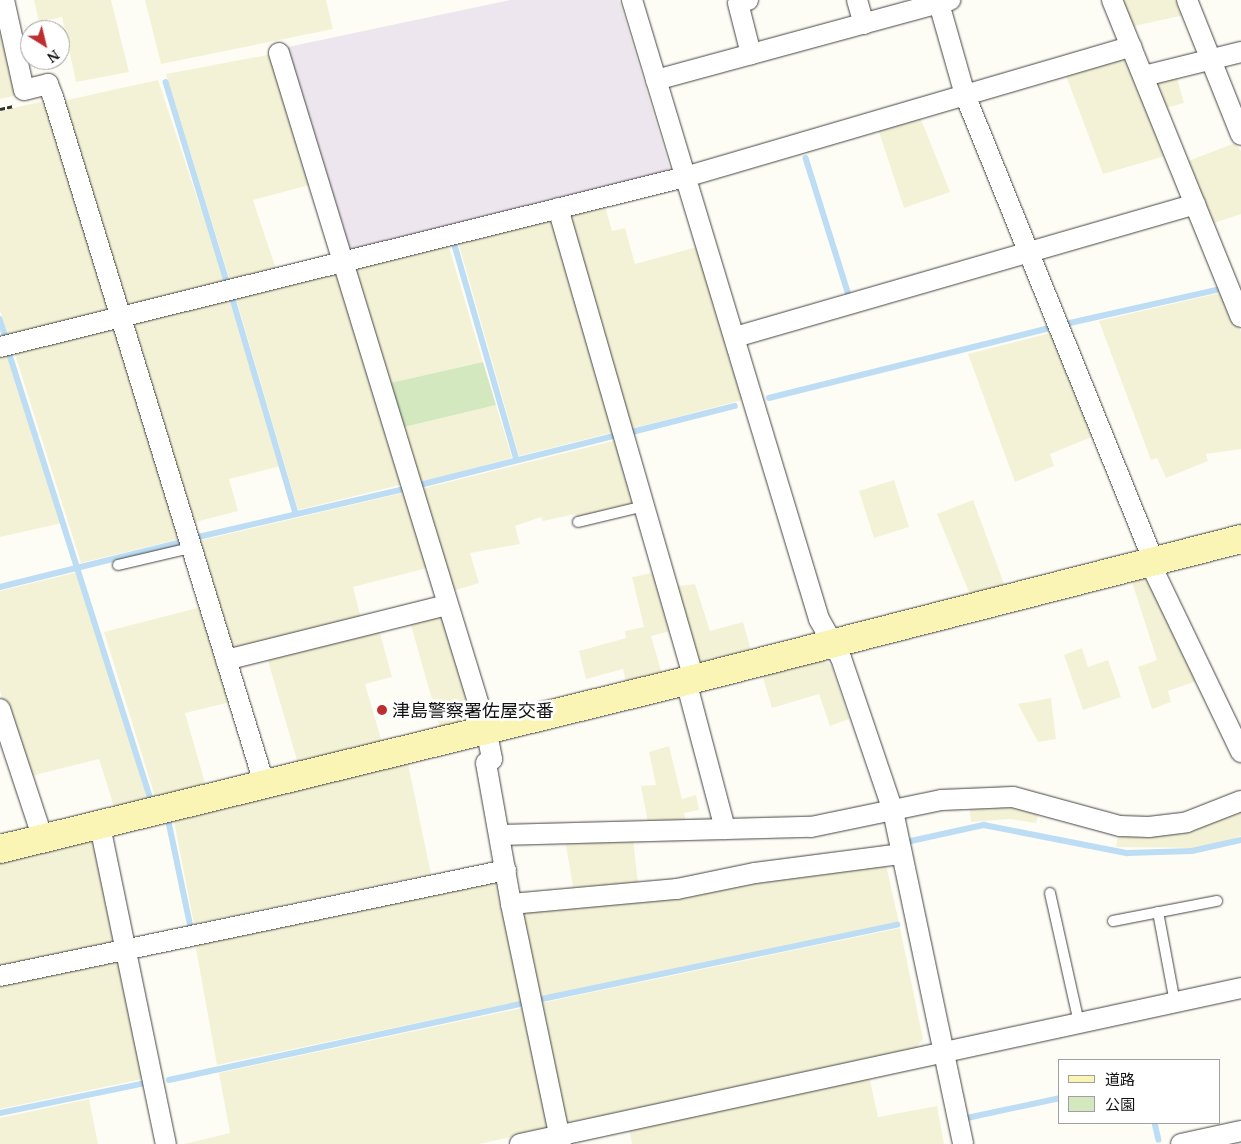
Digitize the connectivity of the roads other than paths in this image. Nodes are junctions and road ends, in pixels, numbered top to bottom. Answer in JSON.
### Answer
{"nodes":[{"id":1,"x":4,"y":0,"type":"edge"},
{"id":2,"x":632,"y":0,"type":"edge"},
{"id":3,"x":748,"y":0,"type":"edge"},
{"id":4,"x":857,"y":0,"type":"edge"},
{"id":5,"x":1112,"y":0,"type":"edge"},
{"id":6,"x":1187,"y":0,"type":"edge"},
{"id":7,"x":942,"y":1,"type":"edge"},
{"id":8,"x":864,"y":24,"type":"junction"},
{"id":9,"x":1132,"y":47,"type":"junction"},
{"id":10,"x":1241,"y":52,"type":"edge"},
{"id":11,"x":279,"y":54,"type":"dead end"},
{"id":12,"x":751,"y":54,"type":"junction"},
{"id":13,"x":1211,"y":59,"type":"junction"},
{"id":14,"x":1144,"y":76,"type":"junction"},
{"id":15,"x":656,"y":80,"type":"junction"},
{"id":16,"x":965,"y":95,"type":"junction"},
{"id":17,"x":1241,"y":135,"type":"edge"},
{"id":18,"x":685,"y":177,"type":"junction"},
{"id":19,"x":1195,"y":204,"type":"junction"},
{"id":20,"x":558,"y":208,"type":"junction"},
{"id":21,"x":1029,"y":252,"type":"junction"},
{"id":22,"x":341,"y":262,"type":"junction"},
{"id":23,"x":1235,"y":286,"type":"edge"},
{"id":24,"x":121,"y":317,"type":"junction"},
{"id":25,"x":1241,"y":317,"type":"edge"},
{"id":26,"x":736,"y":337,"type":"junction"},
{"id":27,"x":0,"y":347,"type":"edge"},
{"id":28,"x":644,"y":506,"type":"junction"},
{"id":29,"x":578,"y":522,"type":"dead end"},
{"id":30,"x":1241,"y":539,"type":"edge"},
{"id":31,"x":190,"y":548,"type":"junction"},
{"id":32,"x":1152,"y":563,"type":"junction"},
{"id":33,"x":118,"y":565,"type":"dead end"},
{"id":34,"x":446,"y":605,"type":"junction"},
{"id":35,"x":833,"y":643,"type":"junction"},
{"id":36,"x":226,"y":660,"type":"junction"},
{"id":37,"x":690,"y":680,"type":"junction"},
{"id":38,"x":0,"y":709,"type":"edge"},
{"id":39,"x":486,"y":728,"type":"junction"},
{"id":40,"x":1241,"y":752,"type":"edge"},
{"id":41,"x":264,"y":783,"type":"junction"},
{"id":42,"x":1241,"y":801,"type":"edge"},
{"id":43,"x":893,"y":812,"type":"junction"},
{"id":44,"x":100,"y":826,"type":"junction"},
{"id":45,"x":725,"y":829,"type":"junction"},
{"id":46,"x":500,"y":835,"type":"junction"},
{"id":47,"x":43,"y":839,"type":"junction"},
{"id":48,"x":0,"y":850,"type":"edge"},
{"id":49,"x":902,"y":854,"type":"junction"},
{"id":50,"x":506,"y":870,"type":"junction"},
{"id":51,"x":1050,"y":893,"type":"dead end"},
{"id":52,"x":1217,"y":901,"type":"dead end"},
{"id":53,"x":512,"y":904,"type":"junction"},
{"id":54,"x":1158,"y":912,"type":"junction"},
{"id":55,"x":1113,"y":921,"type":"dead end"},
{"id":56,"x":126,"y":949,"type":"junction"},
{"id":57,"x":0,"y":976,"type":"edge"},
{"id":58,"x":1241,"y":988,"type":"edge"},
{"id":59,"x":1175,"y":1002,"type":"junction"},
{"id":60,"x":1079,"y":1023,"type":"junction"},
{"id":61,"x":944,"y":1052,"type":"junction"},
{"id":62,"x":1241,"y":1131,"type":"edge"},
{"id":63,"x":560,"y":1140,"type":"edge"},
{"id":64,"x":166,"y":1144,"type":"edge"},
{"id":65,"x":520,"y":1144,"type":"edge"},
{"id":66,"x":963,"y":1144,"type":"edge"},
{"id":67,"x":1181,"y":1144,"type":"edge"}],
"edges":[{"from":1,"to":24,"type":"street"},
{"from":2,"to":15,"type":"street"},
{"from":3,"to":12,"type":"street"},
{"from":4,"to":8,"type":"street"},
{"from":5,"to":9,"type":"street"},
{"from":6,"to":13,"type":"street"},
{"from":7,"to":8,"type":"street"},
{"from":7,"to":16,"type":"street"},
{"from":8,"to":12,"type":"street"},
{"from":9,"to":14,"type":"street"},
{"from":9,"to":16,"type":"street"},
{"from":10,"to":13,"type":"street"},
{"from":11,"to":22,"type":"street"},
{"from":12,"to":15,"type":"street"},
{"from":13,"to":14,"type":"street"},
{"from":13,"to":17,"type":"street"},
{"from":14,"to":19,"type":"street"},
{"from":15,"to":18,"type":"street"},
{"from":16,"to":18,"type":"street"},
{"from":16,"to":21,"type":"street"},
{"from":18,"to":20,"type":"street"},
{"from":18,"to":26,"type":"street"},
{"from":19,"to":21,"type":"street"},
{"from":19,"to":23,"type":"street"},
{"from":20,"to":22,"type":"street"},
{"from":20,"to":28,"type":"street"},
{"from":21,"to":26,"type":"street"},
{"from":21,"to":32,"type":"street"},
{"from":22,"to":24,"type":"street"},
{"from":22,"to":34,"type":"street"},
{"from":23,"to":25,"type":"street"},
{"from":24,"to":27,"type":"street"},
{"from":24,"to":31,"type":"street"},
{"from":26,"to":35,"type":"street"},
{"from":28,"to":29,"type":"lane"},
{"from":28,"to":37,"type":"street"},
{"from":30,"to":32,"type":"street"},
{"from":31,"to":33,"type":"lane"},
{"from":31,"to":36,"type":"street"},
{"from":32,"to":35,"type":"street"},
{"from":32,"to":40,"type":"street"},
{"from":34,"to":36,"type":"street"},
{"from":34,"to":39,"type":"street"},
{"from":35,"to":37,"type":"street"},
{"from":35,"to":43,"type":"street"},
{"from":36,"to":41,"type":"street"},
{"from":37,"to":39,"type":"street"},
{"from":37,"to":45,"type":"street"},
{"from":38,"to":47,"type":"street"},
{"from":39,"to":41,"type":"street"},
{"from":39,"to":46,"type":"street"},
{"from":41,"to":44,"type":"street"},
{"from":42,"to":43,"type":"street"},
{"from":43,"to":45,"type":"street"},
{"from":43,"to":49,"type":"street"},
{"from":44,"to":47,"type":"street"},
{"from":44,"to":56,"type":"street"},
{"from":45,"to":46,"type":"street"},
{"from":46,"to":50,"type":"street"},
{"from":47,"to":48,"type":"street"},
{"from":49,"to":53,"type":"street"},
{"from":49,"to":61,"type":"street"},
{"from":50,"to":53,"type":"street"},
{"from":50,"to":56,"type":"street"},
{"from":51,"to":60,"type":"lane"},
{"from":52,"to":54,"type":"lane"},
{"from":53,"to":63,"type":"street"},
{"from":54,"to":55,"type":"lane"},
{"from":54,"to":59,"type":"lane"},
{"from":56,"to":57,"type":"street"},
{"from":56,"to":64,"type":"street"},
{"from":58,"to":59,"type":"street"},
{"from":59,"to":60,"type":"street"},
{"from":60,"to":61,"type":"street"},
{"from":61,"to":63,"type":"street"},
{"from":61,"to":66,"type":"street"},
{"from":62,"to":67,"type":"street"},
{"from":63,"to":65,"type":"street"}]}
